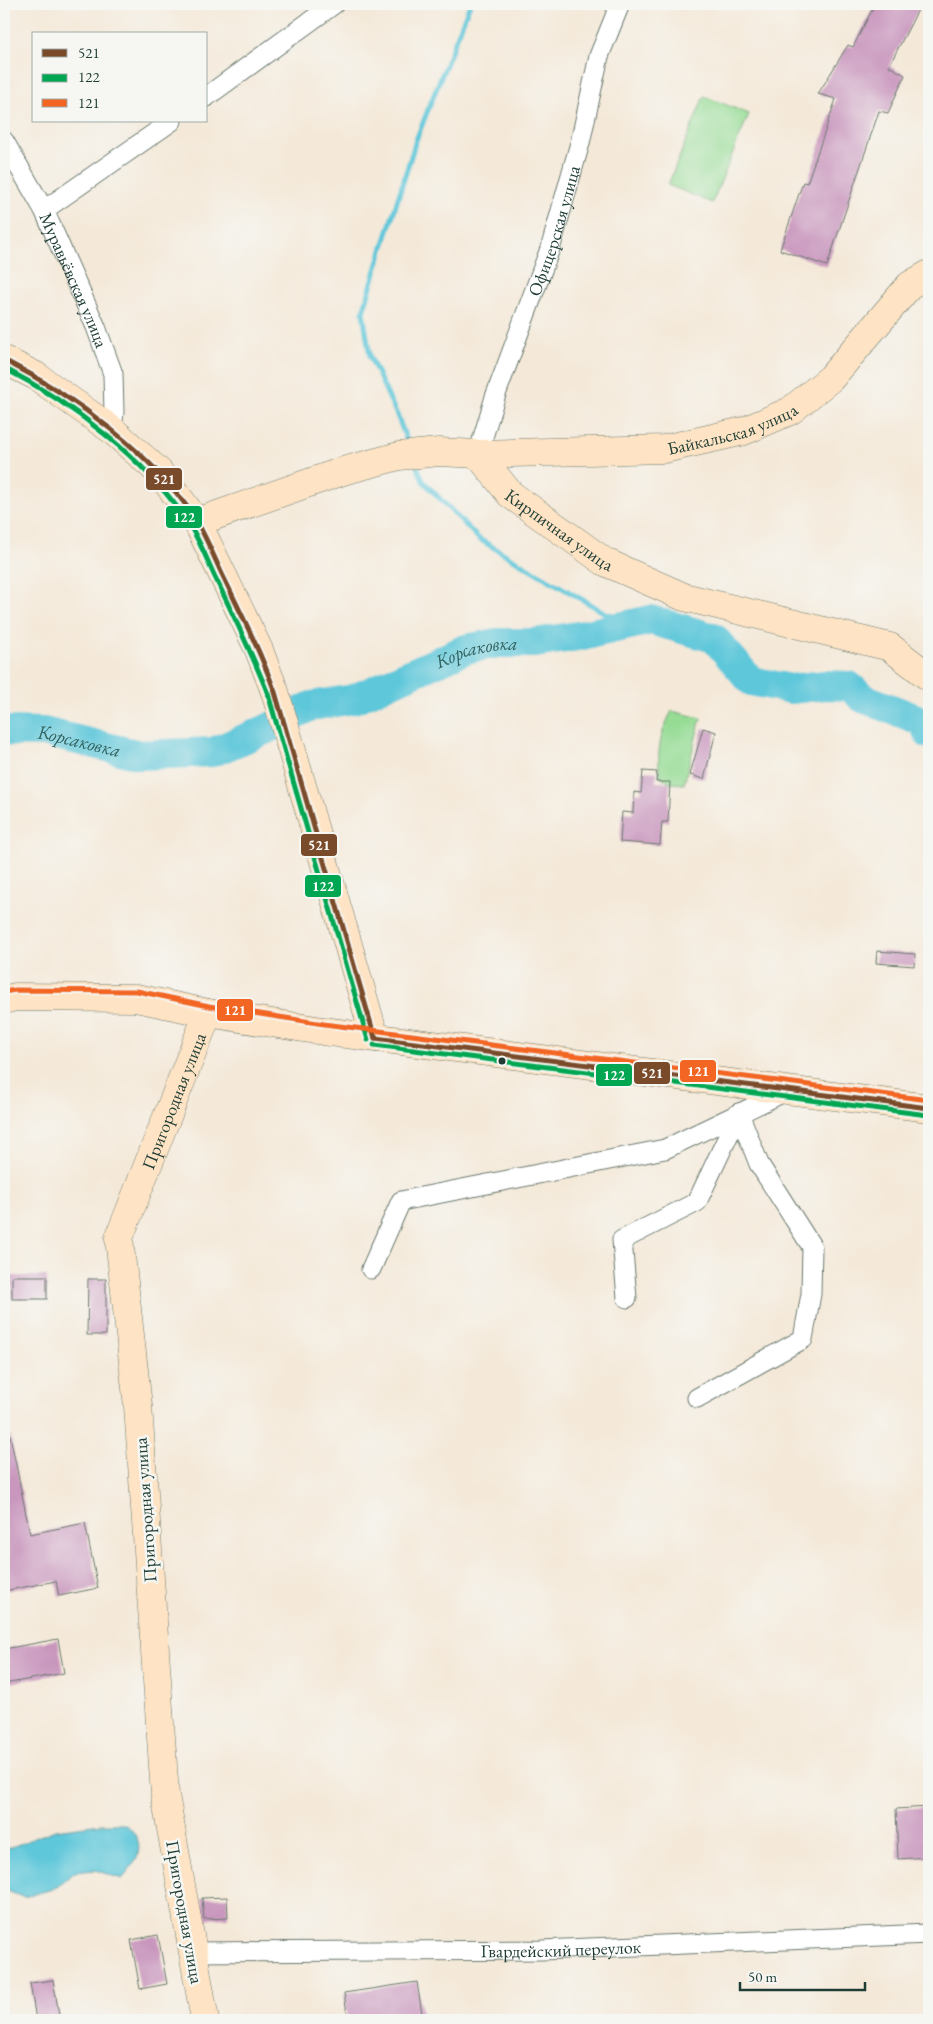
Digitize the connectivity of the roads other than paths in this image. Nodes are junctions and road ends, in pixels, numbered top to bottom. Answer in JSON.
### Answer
{"nodes":[{"id":1,"x":334,"y":4,"type":"edge"},
{"id":2,"x":620,"y":4,"type":"edge"},
{"id":3,"x":208,"y":95,"type":"edge"},
{"id":4,"x":171,"y":122,"type":"edge"},
{"id":5,"x":4,"y":141,"type":"edge"},
{"id":6,"x":44,"y":210,"type":"junction"},
{"id":7,"x":929,"y":274,"type":"edge"},
{"id":8,"x":4,"y":360,"type":"edge"},
{"id":9,"x":112,"y":430,"type":"junction"},
{"id":10,"x":478,"y":454,"type":"junction"},
{"id":11,"x":198,"y":522,"type":"junction"},
{"id":12,"x":929,"y":677,"type":"edge"},
{"id":13,"x":4,"y":1000,"type":"edge"},
{"id":14,"x":208,"y":1013,"type":"junction"},
{"id":15,"x":375,"y":1038,"type":"junction"},
{"id":16,"x":790,"y":1089,"type":"junction"},
{"id":17,"x":929,"y":1108,"type":"edge"},
{"id":18,"x":739,"y":1113,"type":"junction"},
{"id":19,"x":371,"y":1269,"type":"dead end"},
{"id":20,"x":627,"y":1298,"type":"dead end"},
{"id":21,"x":697,"y":1398,"type":"dead end"},
{"id":22,"x":929,"y":1934,"type":"edge"},
{"id":23,"x":192,"y":1952,"type":"junction"},
{"id":24,"x":205,"y":2020,"type":"edge"}],
"edges":[{"from":1,"to":3,"type":"street"},
{"from":2,"to":10,"type":"street","name":"Офицерская улица"},
{"from":4,"to":6,"type":"street"},
{"from":5,"to":6,"type":"street","name":"Муравьёвская улица"},
{"from":6,"to":9,"type":"street","name":"Муравьёвская улица"},
{"from":7,"to":10,"type":"street","name":"Байкальская улица"},
{"from":8,"to":9,"type":"street"},
{"from":9,"to":11,"type":"street"},
{"from":10,"to":11,"type":"street"},
{"from":10,"to":12,"type":"street","name":"Кирпичная улица"},
{"from":11,"to":15,"type":"street"},
{"from":13,"to":14,"type":"street"},
{"from":14,"to":15,"type":"street"},
{"from":14,"to":23,"type":"street","name":"Пригородная улица"},
{"from":15,"to":16,"type":"street"},
{"from":16,"to":17,"type":"street"},
{"from":16,"to":18,"type":"street"},
{"from":18,"to":19,"type":"street"},
{"from":18,"to":20,"type":"street"},
{"from":18,"to":21,"type":"street"},
{"from":22,"to":23,"type":"street","name":"Гвардейский переулок"},
{"from":23,"to":24,"type":"street","name":"Пригородная улица"}]}
